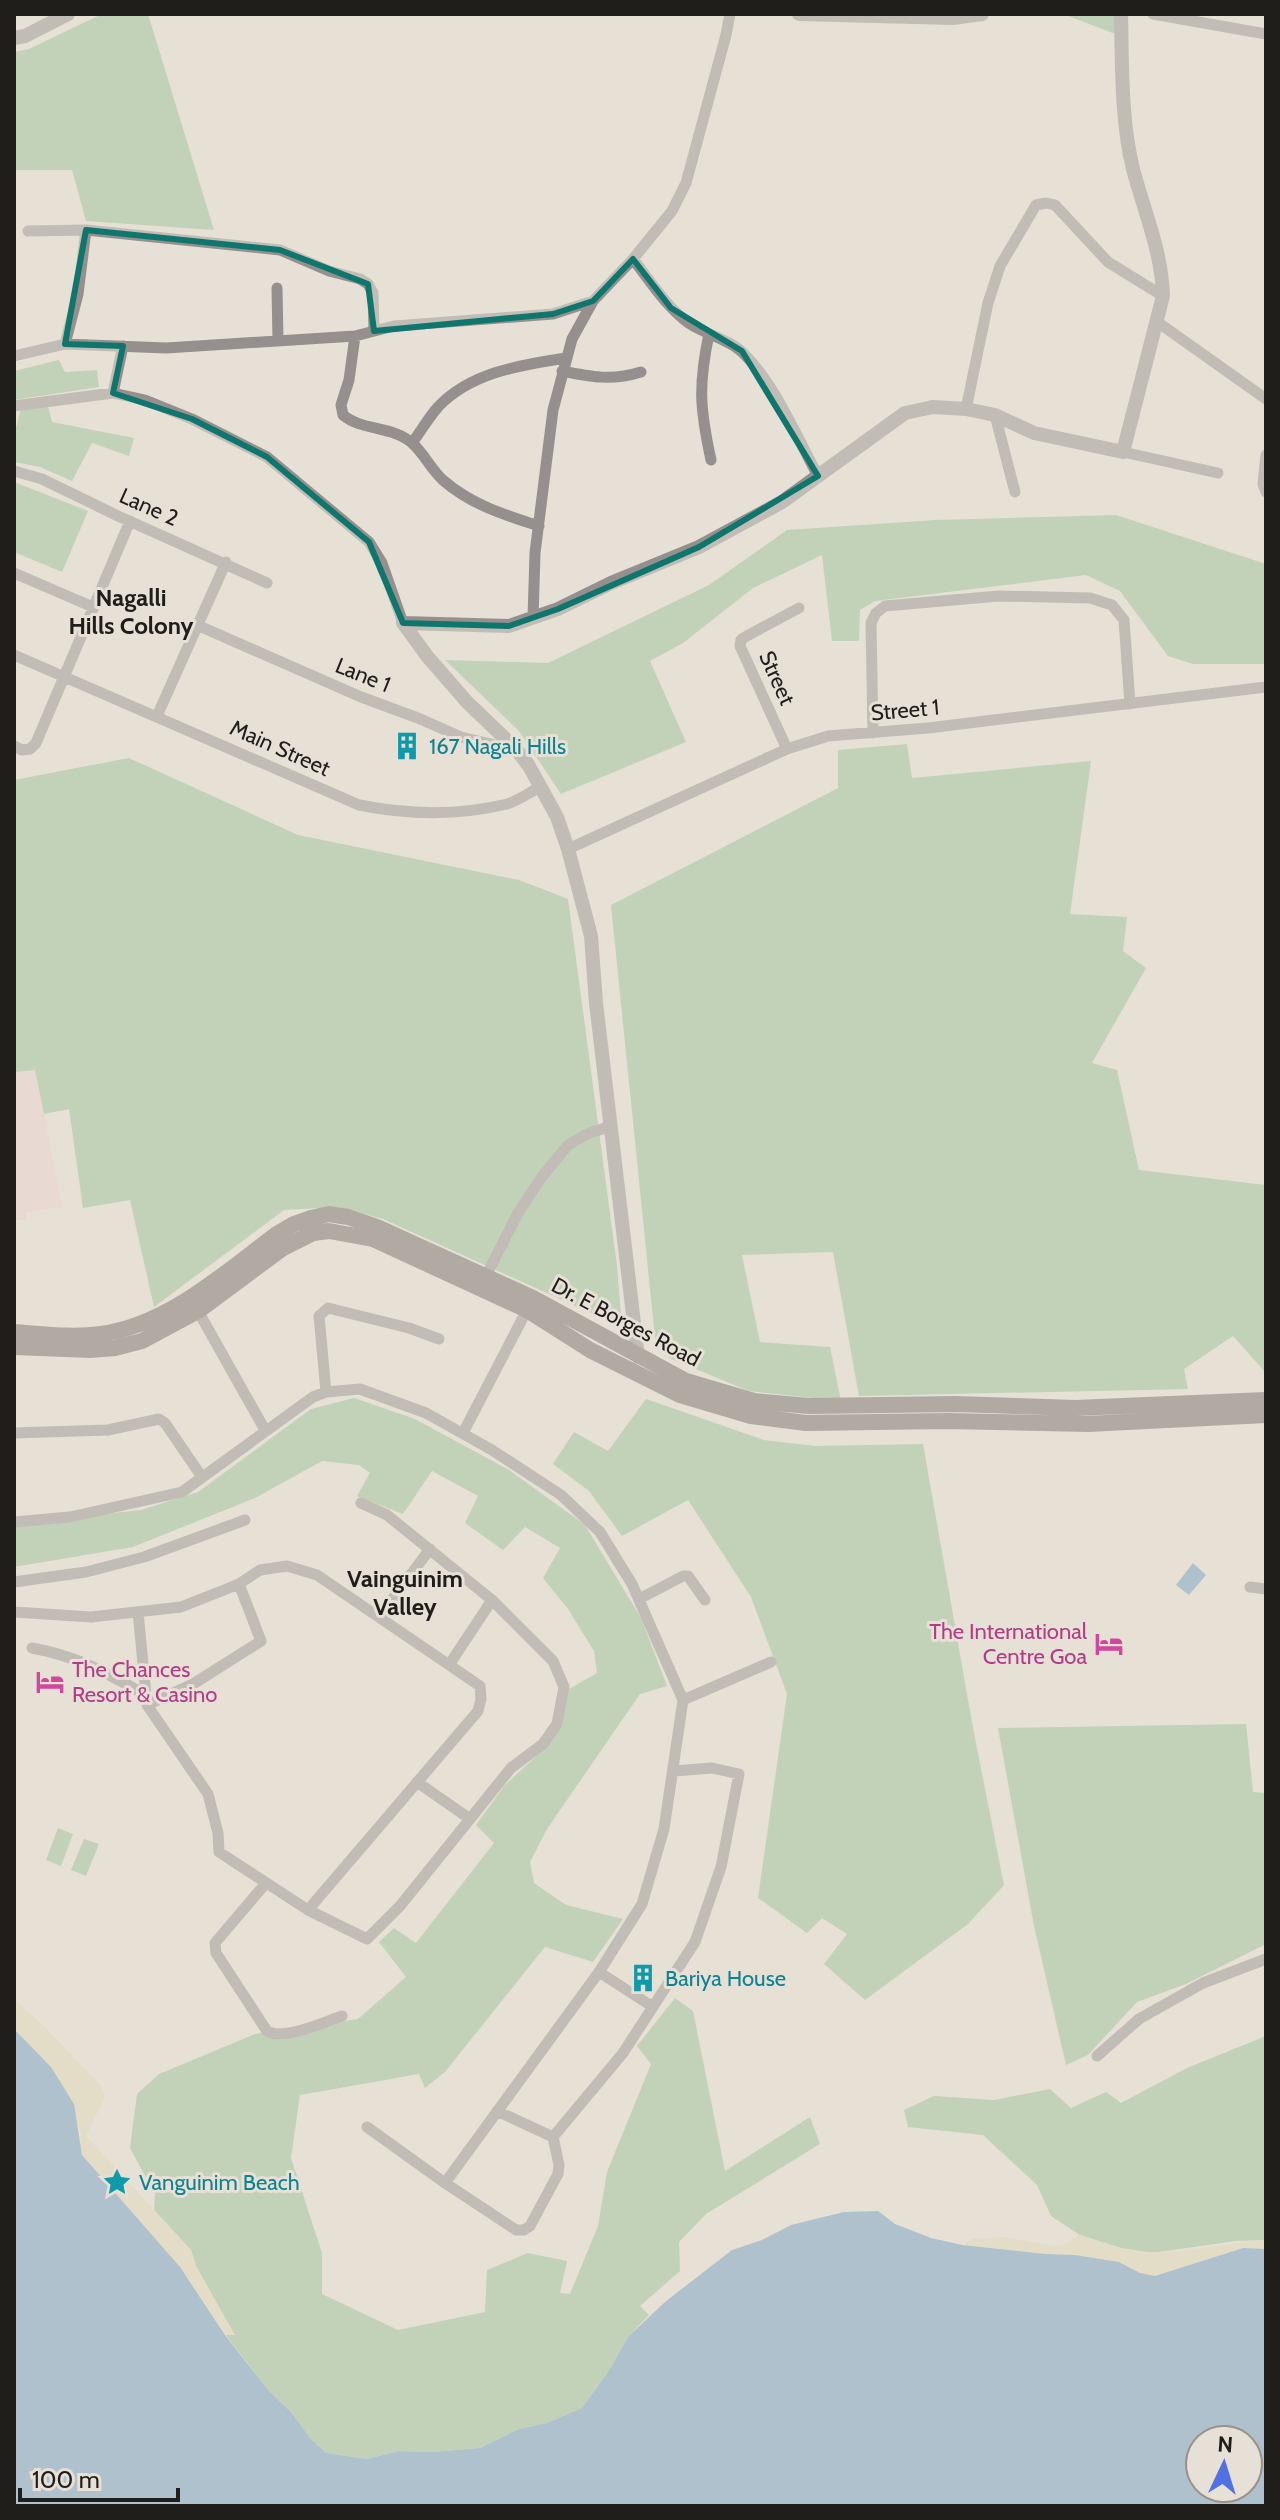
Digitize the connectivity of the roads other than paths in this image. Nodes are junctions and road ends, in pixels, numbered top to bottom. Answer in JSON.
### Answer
{"nodes":[{"id":1,"x":68,"y":14,"type":"edge"},
{"id":2,"x":730,"y":14,"type":"edge"},
{"id":3,"x":799,"y":14,"type":"edge"},
{"id":4,"x":982,"y":14,"type":"edge"},
{"id":5,"x":1121,"y":14,"type":"edge"},
{"id":6,"x":1153,"y":14,"type":"edge"},
{"id":7,"x":841,"y":15,"type":"edge"},
{"id":8,"x":1264,"y":34,"type":"edge"},
{"id":9,"x":14,"y":38,"type":"edge"},
{"id":10,"x":86,"y":230,"type":"junction"},
{"id":11,"x":28,"y":231,"type":"dead end"},
{"id":12,"x":633,"y":259,"type":"junction"},
{"id":13,"x":277,"y":288,"type":"dead end"},
{"id":14,"x":1163,"y":296,"type":"junction"},
{"id":15,"x":593,"y":301,"type":"junction"},
{"id":16,"x":1156,"y":321,"type":"junction"},
{"id":17,"x":374,"y":331,"type":"junction"},
{"id":18,"x":709,"y":334,"type":"junction"},
{"id":19,"x":355,"y":336,"type":"junction"},
{"id":20,"x":278,"y":341,"type":"junction"},
{"id":21,"x":65,"y":344,"type":"junction"},
{"id":22,"x":123,"y":346,"type":"junction"},
{"id":23,"x":14,"y":356,"type":"edge"},
{"id":24,"x":566,"y":358,"type":"junction"},
{"id":25,"x":562,"y":371,"type":"junction"},
{"id":26,"x":641,"y":372,"type":"dead end"},
{"id":27,"x":113,"y":393,"type":"junction"},
{"id":28,"x":1266,"y":399,"type":"edge"},
{"id":29,"x":14,"y":406,"type":"edge"},
{"id":30,"x":966,"y":409,"type":"junction"},
{"id":31,"x":995,"y":415,"type":"junction"},
{"id":32,"x":412,"y":443,"type":"junction"},
{"id":33,"x":1123,"y":452,"type":"junction"},
{"id":34,"x":1266,"y":455,"type":"edge"},
{"id":35,"x":711,"y":460,"type":"dead end"},
{"id":36,"x":14,"y":471,"type":"edge"},
{"id":37,"x":1218,"y":473,"type":"dead end"},
{"id":38,"x":818,"y":476,"type":"junction"},
{"id":39,"x":1015,"y":492,"type":"dead end"},
{"id":40,"x":1266,"y":492,"type":"edge"},
{"id":41,"x":130,"y":521,"type":"junction"},
{"id":42,"x":539,"y":526,"type":"junction"},
{"id":43,"x":226,"y":562,"type":"junction"},
{"id":44,"x":14,"y":573,"type":"edge"},
{"id":45,"x":267,"y":583,"type":"dead end"},
{"id":46,"x":93,"y":607,"type":"junction"},
{"id":47,"x":799,"y":608,"type":"dead end"},
{"id":48,"x":533,"y":618,"type":"junction"},
{"id":49,"x":403,"y":623,"type":"junction"},
{"id":50,"x":197,"y":625,"type":"junction"},
{"id":51,"x":14,"y":655,"type":"edge"},
{"id":52,"x":65,"y":677,"type":"junction"},
{"id":53,"x":1266,"y":687,"type":"edge"},
{"id":54,"x":1130,"y":704,"type":"junction"},
{"id":55,"x":157,"y":716,"type":"junction"},
{"id":56,"x":873,"y":733,"type":"junction"},
{"id":57,"x":14,"y":746,"type":"edge"},
{"id":58,"x":787,"y":749,"type":"junction"},
{"id":59,"x":517,"y":750,"type":"junction"},
{"id":60,"x":540,"y":787,"type":"junction"},
{"id":61,"x":568,"y":849,"type":"junction"},
{"id":62,"x":611,"y":1126,"type":"junction"},
{"id":63,"x":486,"y":1276,"type":"junction"},
{"id":64,"x":530,"y":1304,"type":"junction"},
{"id":65,"x":198,"y":1311,"type":"junction"},
{"id":66,"x":14,"y":1332,"type":"edge"},
{"id":67,"x":439,"y":1339,"type":"dead end"},
{"id":68,"x":14,"y":1347,"type":"edge"},
{"id":69,"x":638,"y":1357,"type":"junction"},
{"id":70,"x":326,"y":1392,"type":"junction"},
{"id":71,"x":1266,"y":1400,"type":"edge"},
{"id":72,"x":1266,"y":1415,"type":"edge"},
{"id":73,"x":265,"y":1430,"type":"junction"},
{"id":74,"x":14,"y":1433,"type":"edge"},
{"id":75,"x":463,"y":1433,"type":"junction"},
{"id":76,"x":202,"y":1477,"type":"junction"},
{"id":77,"x":361,"y":1503,"type":"dead end"},
{"id":78,"x":245,"y":1520,"type":"dead end"},
{"id":79,"x":14,"y":1522,"type":"edge"},
{"id":80,"x":430,"y":1549,"type":"junction"},
{"id":81,"x":14,"y":1582,"type":"edge"},
{"id":82,"x":239,"y":1584,"type":"junction"},
{"id":83,"x":1250,"y":1587,"type":"dead end"},
{"id":84,"x":1266,"y":1589,"type":"edge"},
{"id":85,"x":639,"y":1599,"type":"junction"},
{"id":86,"x":492,"y":1600,"type":"junction"},
{"id":87,"x":705,"y":1600,"type":"dead end"},
{"id":88,"x":14,"y":1612,"type":"edge"},
{"id":89,"x":138,"y":1612,"type":"junction"},
{"id":90,"x":379,"y":1617,"type":"junction"},
{"id":91,"x":32,"y":1648,"type":"dead end"},
{"id":92,"x":771,"y":1662,"type":"dead end"},
{"id":93,"x":449,"y":1665,"type":"junction"},
{"id":94,"x":146,"y":1700,"type":"junction"},
{"id":95,"x":683,"y":1700,"type":"junction"},
{"id":96,"x":674,"y":1771,"type":"junction"},
{"id":97,"x":417,"y":1782,"type":"junction"},
{"id":98,"x":470,"y":1819,"type":"junction"},
{"id":99,"x":266,"y":1883,"type":"junction"},
{"id":100,"x":308,"y":1910,"type":"junction"},
{"id":101,"x":1266,"y":1959,"type":"edge"},
{"id":102,"x":599,"y":1972,"type":"junction"},
{"id":103,"x":653,"y":2007,"type":"junction"},
{"id":104,"x":342,"y":2016,"type":"dead end"},
{"id":105,"x":1097,"y":2056,"type":"dead end"},
{"id":106,"x":497,"y":2111,"type":"junction"},
{"id":107,"x":367,"y":2127,"type":"dead end"},
{"id":108,"x":553,"y":2137,"type":"junction"},
{"id":109,"x":445,"y":2183,"type":"junction"}],
"edges":[{"from":1,"to":9,"type":"street"},
{"from":2,"to":12,"type":"street"},
{"from":3,"to":7,"type":"street"},
{"from":4,"to":7,"type":"street"},
{"from":5,"to":14,"type":"street"},
{"from":6,"to":8,"type":"street"},
{"from":10,"to":11,"type":"street"},
{"from":10,"to":17,"type":"street"},
{"from":10,"to":21,"type":"street"},
{"from":12,"to":15,"type":"street"},
{"from":12,"to":18,"type":"street"},
{"from":13,"to":20,"type":"street"},
{"from":14,"to":16,"type":"street"},
{"from":14,"to":30,"type":"street"},
{"from":15,"to":17,"type":"street"},
{"from":15,"to":24,"type":"street"},
{"from":16,"to":28,"type":"street"},
{"from":16,"to":33,"type":"street"},
{"from":17,"to":19,"type":"street"},
{"from":18,"to":35,"type":"street"},
{"from":18,"to":38,"type":"street"},
{"from":19,"to":20,"type":"street"},
{"from":19,"to":32,"type":"street"},
{"from":20,"to":22,"type":"street"},
{"from":21,"to":22,"type":"street"},
{"from":21,"to":23,"type":"street"},
{"from":22,"to":27,"type":"street"},
{"from":24,"to":25,"type":"street"},
{"from":24,"to":32,"type":"street"},
{"from":25,"to":26,"type":"street"},
{"from":25,"to":42,"type":"street"},
{"from":27,"to":29,"type":"street"},
{"from":27,"to":49,"type":"street"},
{"from":30,"to":31,"type":"street"},
{"from":30,"to":38,"type":"street"},
{"from":31,"to":33,"type":"street"},
{"from":31,"to":39,"type":"street"},
{"from":32,"to":42,"type":"street"},
{"from":33,"to":37,"type":"street"},
{"from":34,"to":40,"type":"street"},
{"from":36,"to":41,"type":"street","name":"Lane 2"},
{"from":38,"to":48,"type":"street"},
{"from":41,"to":43,"type":"street","name":"Lane 2"},
{"from":41,"to":46,"type":"street"},
{"from":42,"to":48,"type":"street"},
{"from":43,"to":45,"type":"street","name":"Lane 2"},
{"from":43,"to":50,"type":"street"},
{"from":44,"to":46,"type":"street"},
{"from":46,"to":52,"type":"street"},
{"from":47,"to":58,"type":"street","name":"Street"},
{"from":48,"to":49,"type":"street"},
{"from":49,"to":59,"type":"street"},
{"from":50,"to":55,"type":"street"},
{"from":50,"to":59,"type":"street","name":"Lane 1"},
{"from":51,"to":52,"type":"street","name":"Main Street"},
{"from":52,"to":55,"type":"street","name":"Main Street"},
{"from":52,"to":57,"type":"street"},
{"from":53,"to":54,"type":"street","name":"Street 1"},
{"from":54,"to":56,"type":"street","name":"Street 1"},
{"from":54,"to":56,"type":"street"},
{"from":55,"to":60,"type":"street","name":"Main Street"},
{"from":56,"to":58,"type":"street","name":"Street 1"},
{"from":58,"to":61,"type":"street","name":"Street 1"},
{"from":59,"to":60,"type":"street"},
{"from":60,"to":61,"type":"street"},
{"from":61,"to":62,"type":"street"},
{"from":62,"to":63,"type":"street"},
{"from":62,"to":69,"type":"street"},
{"from":63,"to":64,"type":"main road","name":"Dr. E Borges Road"},
{"from":63,"to":66,"type":"main road","name":"Dr. E Borges Road"},
{"from":64,"to":65,"type":"main road","name":"Dr. E Borges Road"},
{"from":64,"to":69,"type":"main road","name":"Dr. E Borges Road"},
{"from":64,"to":72,"type":"main road","name":"Dr. E Borges Road"},
{"from":64,"to":75,"type":"street"},
{"from":65,"to":68,"type":"main road","name":"Dr. E Borges Road"},
{"from":65,"to":73,"type":"street"},
{"from":67,"to":70,"type":"street"},
{"from":69,"to":71,"type":"main road","name":"Dr. E Borges Road"},
{"from":70,"to":73,"type":"street"},
{"from":70,"to":75,"type":"street"},
{"from":73,"to":76,"type":"street"},
{"from":74,"to":76,"type":"street"},
{"from":75,"to":85,"type":"street"},
{"from":76,"to":79,"type":"street"},
{"from":77,"to":80,"type":"street"},
{"from":78,"to":81,"type":"street"},
{"from":80,"to":86,"type":"street"},
{"from":80,"to":90,"type":"street"},
{"from":82,"to":89,"type":"street"},
{"from":82,"to":90,"type":"street"},
{"from":82,"to":94,"type":"street"},
{"from":83,"to":84,"type":"street"},
{"from":85,"to":87,"type":"street"},
{"from":85,"to":95,"type":"street"},
{"from":86,"to":93,"type":"street"},
{"from":86,"to":98,"type":"street"},
{"from":88,"to":89,"type":"street"},
{"from":89,"to":94,"type":"street"},
{"from":90,"to":93,"type":"street"},
{"from":91,"to":94,"type":"street"},
{"from":92,"to":95,"type":"street"},
{"from":93,"to":97,"type":"street"},
{"from":94,"to":99,"type":"street"},
{"from":95,"to":96,"type":"street"},
{"from":96,"to":102,"type":"street"},
{"from":96,"to":103,"type":"street"},
{"from":97,"to":98,"type":"street"},
{"from":97,"to":100,"type":"street"},
{"from":98,"to":100,"type":"street"},
{"from":99,"to":100,"type":"street"},
{"from":99,"to":104,"type":"street"},
{"from":101,"to":105,"type":"street"},
{"from":102,"to":103,"type":"street"},
{"from":102,"to":106,"type":"street"},
{"from":103,"to":108,"type":"street"},
{"from":106,"to":108,"type":"street"},
{"from":106,"to":109,"type":"street"},
{"from":107,"to":109,"type":"street"},
{"from":108,"to":109,"type":"street"}]}
